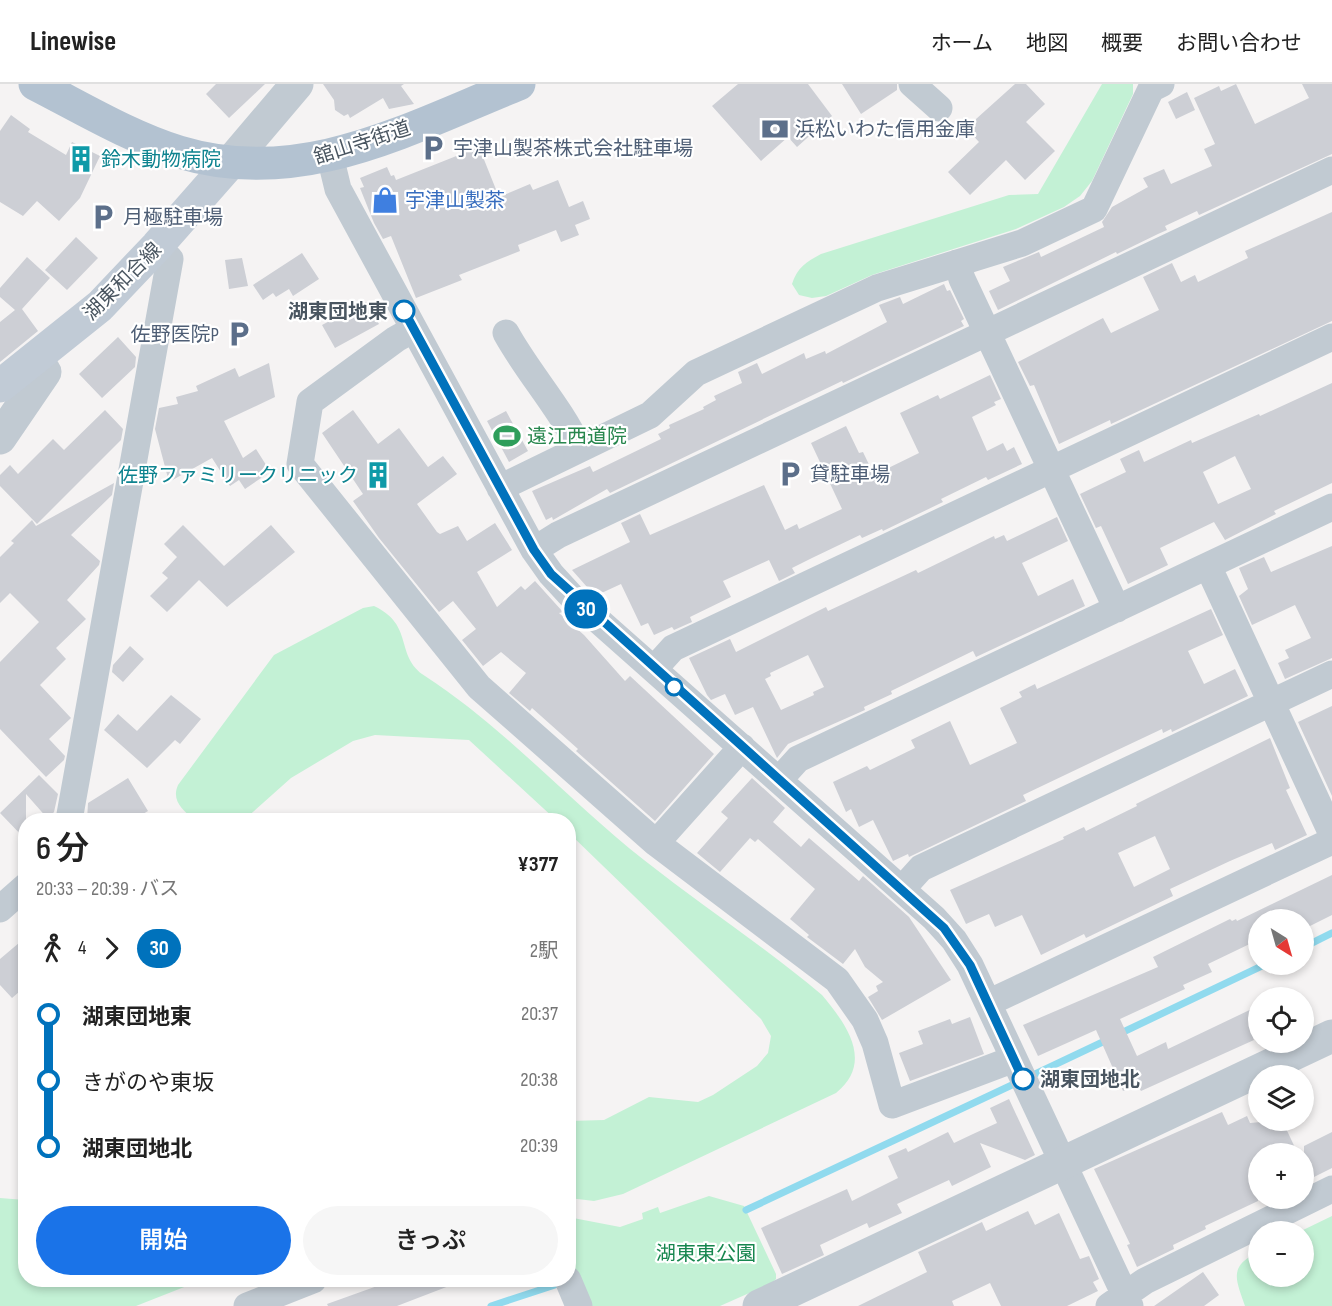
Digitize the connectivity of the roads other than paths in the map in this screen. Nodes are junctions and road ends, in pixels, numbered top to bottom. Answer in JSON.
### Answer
{"nodes":[{"id":1,"x":35,"y":84,"type":"edge"},
{"id":2,"x":297,"y":84,"type":"edge"},
{"id":3,"x":519,"y":84,"type":"edge"},
{"id":4,"x":912,"y":84,"type":"edge"},
{"id":5,"x":1161,"y":84,"type":"edge"},
{"id":6,"x":939,"y":108,"type":"dead end"},
{"id":7,"x":330,"y":156,"type":"junction"},
{"id":8,"x":230,"y":163,"type":"junction"},
{"id":9,"x":1332,"y":170,"type":"edge"},
{"id":10,"x":157,"y":246,"type":"junction"},
{"id":11,"x":957,"y":262,"type":"junction"},
{"id":12,"x":414,"y":329,"type":"junction"},
{"id":13,"x":506,"y":333,"type":"dead end"},
{"id":14,"x":987,"y":333,"type":"junction"},
{"id":15,"x":1332,"y":337,"type":"edge"},
{"id":16,"x":35,"y":359,"type":"junction"},
{"id":17,"x":0,"y":386,"type":"edge"},
{"id":18,"x":0,"y":438,"type":"edge"},
{"id":19,"x":579,"y":448,"type":"junction"},
{"id":20,"x":1052,"y":469,"type":"junction"},
{"id":21,"x":500,"y":488,"type":"junction"},
{"id":22,"x":1332,"y":507,"type":"edge"},
{"id":23,"x":534,"y":550,"type":"junction"},
{"id":24,"x":1208,"y":566,"type":"junction"},
{"id":25,"x":1117,"y":609,"type":"junction"},
{"id":26,"x":654,"y":669,"type":"junction"},
{"id":27,"x":1332,"y":674,"type":"edge"},
{"id":28,"x":1271,"y":703,"type":"junction"},
{"id":29,"x":742,"y":747,"type":"junction"},
{"id":30,"x":779,"y":780,"type":"junction"},
{"id":31,"x":70,"y":813,"type":"edge"},
{"id":32,"x":1332,"y":834,"type":"edge"},
{"id":33,"x":1332,"y":841,"type":"edge"},
{"id":34,"x":656,"y":843,"type":"junction"},
{"id":35,"x":902,"y":889,"type":"junction"},
{"id":36,"x":18,"y":893,"type":"edge"},
{"id":37,"x":0,"y":909,"type":"edge"},
{"id":38,"x":987,"y":1003,"type":"junction"},
{"id":39,"x":1332,"y":1036,"type":"edge"},
{"id":40,"x":1014,"y":1059,"type":"junction"},
{"id":41,"x":1063,"y":1163,"type":"junction"},
{"id":42,"x":1332,"y":1189,"type":"edge"},
{"id":43,"x":296,"y":1287,"type":"edge"},
{"id":44,"x":571,"y":1287,"type":"edge"},
{"id":45,"x":1121,"y":1302,"type":"edge"},
{"id":46,"x":247,"y":1306,"type":"edge"},
{"id":47,"x":579,"y":1306,"type":"edge"},
{"id":48,"x":759,"y":1306,"type":"edge"}],
"edges":[{"from":1,"to":8,"type":"main road","name":"舘山寺街道"},
{"from":2,"to":8,"type":"street"},
{"from":3,"to":7,"type":"main road","name":"舘山寺街道"},
{"from":4,"to":6,"type":"street"},
{"from":5,"to":11,"type":"street"},
{"from":7,"to":8,"type":"main road","name":"舘山寺街道"},
{"from":7,"to":12,"type":"street"},
{"from":8,"to":10,"type":"main road","name":"湖東和合線"},
{"from":9,"to":14,"type":"street"},
{"from":10,"to":16,"type":"main road","name":"湖東和合線"},
{"from":10,"to":31,"type":"street"},
{"from":11,"to":14,"type":"street"},
{"from":11,"to":19,"type":"street"},
{"from":12,"to":21,"type":"street"},
{"from":12,"to":34,"type":"street"},
{"from":13,"to":19,"type":"street"},
{"from":14,"to":20,"type":"street"},
{"from":14,"to":23,"type":"street"},
{"from":15,"to":20,"type":"street"},
{"from":16,"to":17,"type":"main road","name":"湖東和合線"},
{"from":16,"to":18,"type":"street"},
{"from":19,"to":21,"type":"street"},
{"from":20,"to":25,"type":"street"},
{"from":20,"to":26,"type":"street"},
{"from":21,"to":23,"type":"street"},
{"from":22,"to":24,"type":"street"},
{"from":23,"to":26,"type":"street"},
{"from":24,"to":25,"type":"street"},
{"from":24,"to":28,"type":"street"},
{"from":25,"to":30,"type":"street"},
{"from":26,"to":29,"type":"street"},
{"from":27,"to":28,"type":"street"},
{"from":28,"to":32,"type":"street"},
{"from":28,"to":35,"type":"street"},
{"from":29,"to":30,"type":"street"},
{"from":29,"to":34,"type":"street"},
{"from":30,"to":35,"type":"street"},
{"from":33,"to":38,"type":"street"},
{"from":34,"to":40,"type":"street"},
{"from":35,"to":38,"type":"street"},
{"from":36,"to":37,"type":"street"},
{"from":38,"to":40,"type":"street"},
{"from":39,"to":41,"type":"street"},
{"from":40,"to":41,"type":"street"},
{"from":41,"to":45,"type":"street"},
{"from":41,"to":48,"type":"street"},
{"from":42,"to":45,"type":"street"},
{"from":43,"to":46,"type":"street"},
{"from":44,"to":47,"type":"street"}]}
